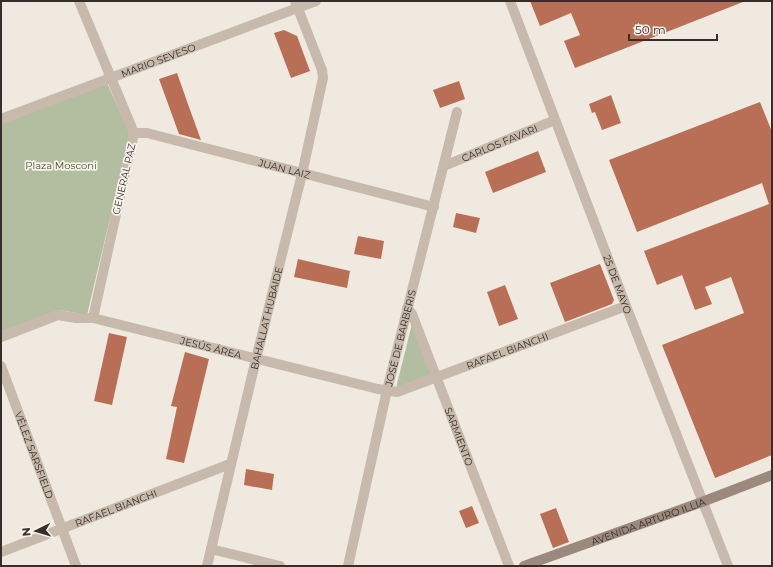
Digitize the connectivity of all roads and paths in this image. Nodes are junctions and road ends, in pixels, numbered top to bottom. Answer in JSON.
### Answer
{"nodes":[{"id":1,"x":79,"y":1,"type":"edge"},
{"id":2,"x":316,"y":1,"type":"edge"},
{"id":3,"x":510,"y":1,"type":"edge"},
{"id":4,"x":296,"y":5,"type":"edge"},
{"id":5,"x":110,"y":78,"type":"junction"},
{"id":6,"x":457,"y":112,"type":"dead end"},
{"id":7,"x":1,"y":119,"type":"edge"},
{"id":8,"x":555,"y":120,"type":"junction"},
{"id":9,"x":134,"y":134,"type":"junction"},
{"id":10,"x":444,"y":166,"type":"junction"},
{"id":11,"x":302,"y":174,"type":"junction"},
{"id":12,"x":434,"y":207,"type":"junction"},
{"id":13,"x":626,"y":306,"type":"junction"},
{"id":14,"x":407,"y":308,"type":"junction"},
{"id":15,"x":93,"y":318,"type":"junction"},
{"id":16,"x":1,"y":337,"type":"edge"},
{"id":17,"x":256,"y":358,"type":"junction"},
{"id":18,"x":1,"y":366,"type":"edge"},
{"id":19,"x":437,"y":377,"type":"junction"},
{"id":20,"x":387,"y":390,"type":"junction"},
{"id":21,"x":230,"y":464,"type":"junction"},
{"id":22,"x":772,"y":476,"type":"edge"},
{"id":23,"x":702,"y":502,"type":"junction"},
{"id":24,"x":62,"y":529,"type":"junction"},
{"id":25,"x":211,"y":549,"type":"junction"},
{"id":26,"x":1,"y":552,"type":"edge"},
{"id":27,"x":76,"y":566,"type":"edge"},
{"id":28,"x":207,"y":566,"type":"edge"},
{"id":29,"x":280,"y":566,"type":"edge"},
{"id":30,"x":348,"y":566,"type":"edge"},
{"id":31,"x":509,"y":566,"type":"edge"},
{"id":32,"x":524,"y":566,"type":"edge"},
{"id":33,"x":728,"y":566,"type":"edge"}],
"edges":[{"from":1,"to":5,"type":"street","name":"GENERAL PAZ"},
{"from":2,"to":4,"type":"street","name":"MARIO SEVESO"},
{"from":3,"to":8,"type":"street","name":"25 DE MAYO"},
{"from":4,"to":5,"type":"street","name":"MARIO SEVESO"},
{"from":4,"to":11,"type":"street","name":"BAHALLAT HUBAIDE"},
{"from":5,"to":7,"type":"street","name":"MARIO SEVESO"},
{"from":5,"to":9,"type":"street","name":"GENERAL PAZ"},
{"from":6,"to":10,"type":"street","name":"JOSÉ DE BARBERIS"},
{"from":8,"to":10,"type":"street","name":"CARLOS FAVARI"},
{"from":8,"to":13,"type":"street","name":"25 DE MAYO"},
{"from":9,"to":11,"type":"street","name":"JUAN LAIZ"},
{"from":9,"to":15,"type":"street","name":"GENERAL PAZ"},
{"from":10,"to":12,"type":"street","name":"JOSÉ DE BARBERIS"},
{"from":11,"to":12,"type":"street","name":"JUAN LAIZ"},
{"from":11,"to":17,"type":"street","name":"BAHALLAT HUBAIDE"},
{"from":12,"to":14,"type":"street","name":"JOSÉ DE BARBERIS"},
{"from":13,"to":19,"type":"street","name":"RAFAEL BIANCHI"},
{"from":13,"to":23,"type":"street","name":"25 DE MAYO"},
{"from":14,"to":19,"type":"street","name":"SARMIENTO"},
{"from":14,"to":20,"type":"street","name":"JOSÉ DE BARBERIS"},
{"from":15,"to":16,"type":"street","name":"JESÚS ÁREA"},
{"from":15,"to":17,"type":"street","name":"JESÚS ÁREA"},
{"from":17,"to":20,"type":"street","name":"JESÚS ÁREA"},
{"from":17,"to":21,"type":"street","name":"BAHALLAT HUBAIDE"},
{"from":18,"to":24,"type":"street","name":"VÉLEZ SARSFIELD"},
{"from":19,"to":20,"type":"street","name":"RAFAEL BIANCHI"},
{"from":19,"to":31,"type":"street","name":"SARMIENTO"},
{"from":20,"to":30,"type":"street","name":"JOSÉ DE BARBERIS"},
{"from":21,"to":24,"type":"street","name":"RAFAEL BIANCHI"},
{"from":21,"to":25,"type":"street","name":"BAHALLAT HUBAIDE"},
{"from":22,"to":23,"type":"main road","name":"AVENIDA ARTURO ILLIA"},
{"from":23,"to":32,"type":"main road","name":"AVENIDA ARTURO ILLIA"},
{"from":23,"to":33,"type":"street","name":"25 DE MAYO"},
{"from":24,"to":26,"type":"street","name":"RAFAEL BIANCHI"},
{"from":24,"to":27,"type":"street","name":"VÉLEZ SARSFIELD"},
{"from":25,"to":28,"type":"street","name":"BAHALLAT HUBAIDE"},
{"from":25,"to":29,"type":"street"}]}
